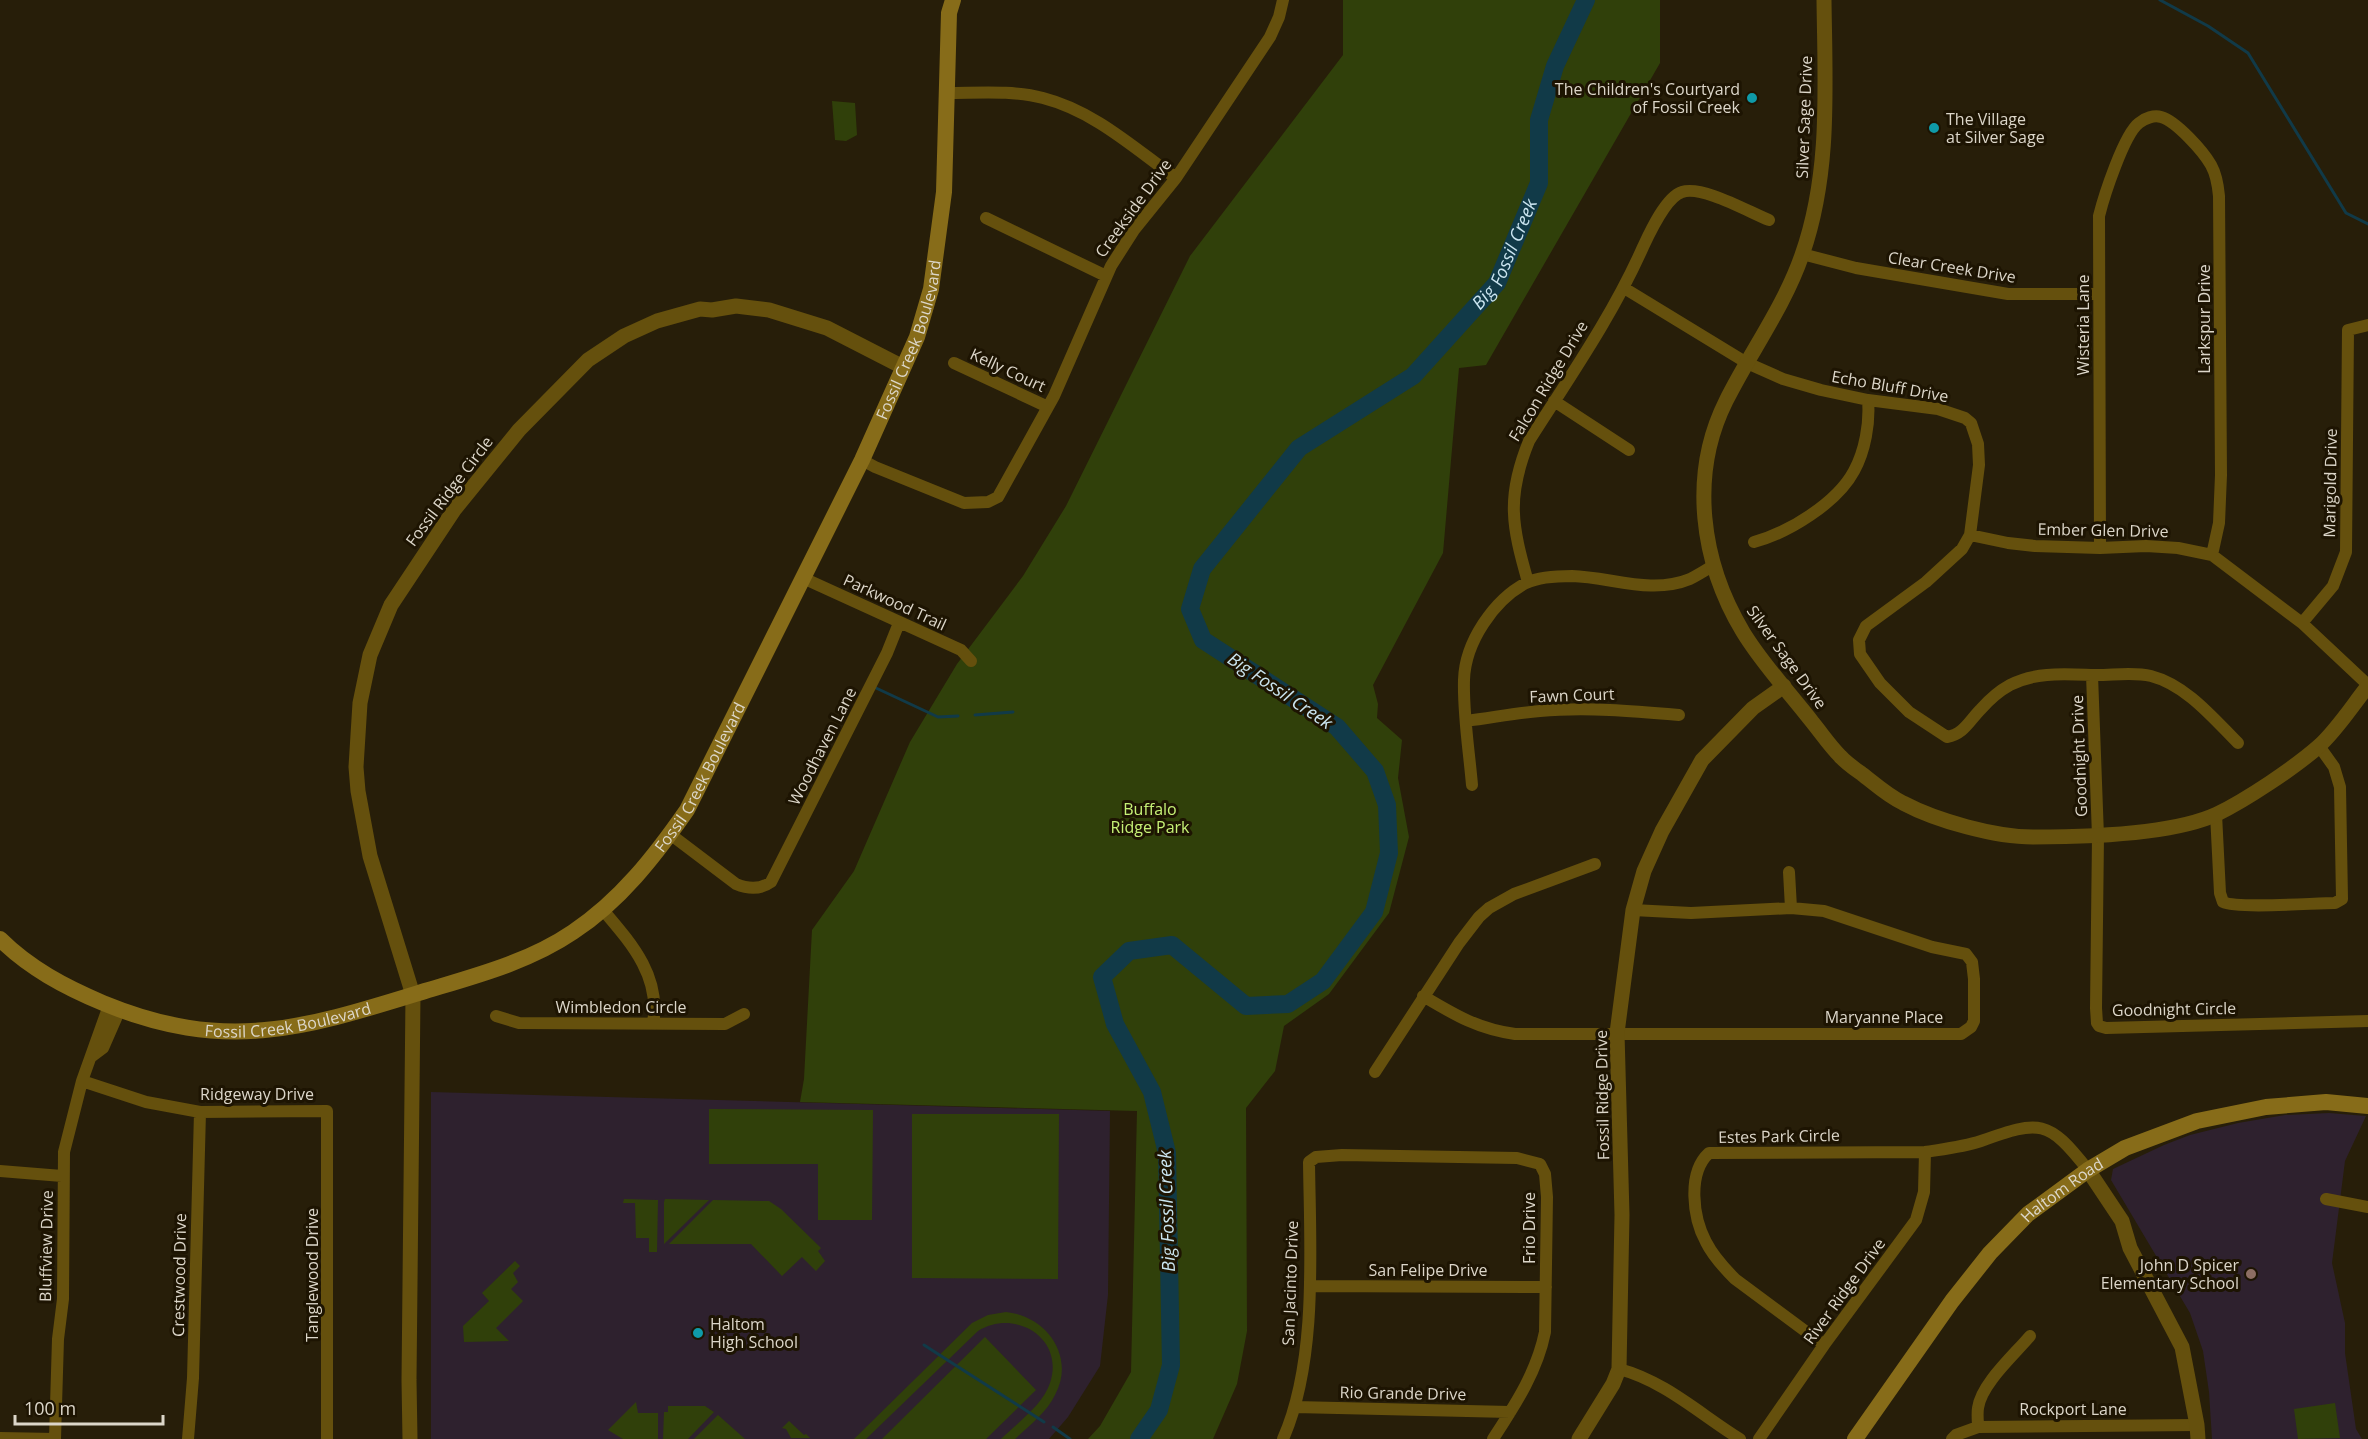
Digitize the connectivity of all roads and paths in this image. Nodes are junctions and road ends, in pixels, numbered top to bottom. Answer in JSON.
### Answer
{"nodes":[{"id":1,"x":1283,"y":0,"type":"edge"},
{"id":2,"x":1824,"y":0,"type":"edge"},
{"id":3,"x":949,"y":4,"type":"edge"},
{"id":4,"x":947,"y":93,"type":"junction"},
{"id":5,"x":2150,"y":117,"type":"joint"},
{"id":6,"x":1176,"y":178,"type":"junction"},
{"id":7,"x":986,"y":218,"type":"dead end"},
{"id":8,"x":1768,"y":220,"type":"dead end"},
{"id":9,"x":1802,"y":254,"type":"junction"},
{"id":10,"x":1106,"y":276,"type":"junction"},
{"id":11,"x":1624,"y":288,"type":"junction"},
{"id":12,"x":2099,"y":294,"type":"junction"},
{"id":13,"x":2368,"y":325,"type":"edge"},
{"id":14,"x":954,"y":363,"type":"dead end"},
{"id":15,"x":1747,"y":363,"type":"junction"},
{"id":16,"x":903,"y":368,"type":"junction"},
{"id":17,"x":1868,"y":400,"type":"junction"},
{"id":18,"x":1554,"y":402,"type":"junction"},
{"id":19,"x":1048,"y":407,"type":"junction"},
{"id":20,"x":1629,"y":450,"type":"dead end"},
{"id":21,"x":862,"y":460,"type":"junction"},
{"id":22,"x":1970,"y":536,"type":"junction"},
{"id":23,"x":1754,"y":542,"type":"dead end"},
{"id":24,"x":2100,"y":548,"type":"junction"},
{"id":25,"x":2212,"y":555,"type":"junction"},
{"id":26,"x":1714,"y":565,"type":"junction"},
{"id":27,"x":803,"y":578,"type":"junction"},
{"id":28,"x":1528,"y":582,"type":"junction"},
{"id":29,"x":899,"y":623,"type":"junction"},
{"id":30,"x":2302,"y":623,"type":"junction"},
{"id":31,"x":971,"y":661,"type":"dead end"},
{"id":32,"x":2092,"y":675,"type":"junction"},
{"id":33,"x":1784,"y":686,"type":"junction"},
{"id":34,"x":2368,"y":686,"type":"edge"},
{"id":35,"x":1679,"y":715,"type":"dead end"},
{"id":36,"x":1466,"y":721,"type":"junction"},
{"id":37,"x":2238,"y":743,"type":"dead end"},
{"id":38,"x":2319,"y":746,"type":"junction"},
{"id":39,"x":1472,"y":785,"type":"dead end"},
{"id":40,"x":2216,"y":814,"type":"junction"},
{"id":41,"x":670,"y":834,"type":"junction"},
{"id":42,"x":2098,"y":836,"type":"junction"},
{"id":43,"x":1595,"y":864,"type":"dead end"},
{"id":44,"x":1789,"y":872,"type":"dead end"},
{"id":45,"x":1791,"y":908,"type":"junction"},
{"id":46,"x":603,"y":910,"type":"junction"},
{"id":47,"x":1633,"y":910,"type":"junction"},
{"id":48,"x":0,"y":939,"type":"edge"},
{"id":49,"x":413,"y":995,"type":"junction"},
{"id":50,"x":1423,"y":996,"type":"junction"},
{"id":51,"x":115,"y":1009,"type":"junction"},
{"id":52,"x":744,"y":1014,"type":"dead end"},
{"id":53,"x":496,"y":1016,"type":"dead end"},
{"id":54,"x":2368,"y":1021,"type":"edge"},
{"id":55,"x":653,"y":1023,"type":"junction"},
{"id":56,"x":1617,"y":1033,"type":"junction"},
{"id":57,"x":1375,"y":1072,"type":"dead end"},
{"id":58,"x":82,"y":1081,"type":"junction"},
{"id":59,"x":2368,"y":1106,"type":"edge"},
{"id":60,"x":327,"y":1111,"type":"joint"},
{"id":61,"x":200,"y":1112,"type":"junction"},
{"id":62,"x":1925,"y":1152,"type":"junction"},
{"id":63,"x":1309,"y":1162,"type":"joint"},
{"id":64,"x":2088,"y":1170,"type":"junction"},
{"id":65,"x":0,"y":1171,"type":"edge"},
{"id":66,"x":62,"y":1176,"type":"junction"},
{"id":67,"x":2326,"y":1199,"type":"dead end"},
{"id":68,"x":2368,"y":1207,"type":"edge"},
{"id":69,"x":1310,"y":1286,"type":"junction"},
{"id":70,"x":1546,"y":1287,"type":"junction"},
{"id":71,"x":2030,"y":1336,"type":"dead end"},
{"id":72,"x":1824,"y":1345,"type":"junction"},
{"id":73,"x":1619,"y":1369,"type":"junction"},
{"id":74,"x":1295,"y":1407,"type":"junction"},
{"id":75,"x":1510,"y":1412,"type":"junction"},
{"id":76,"x":1978,"y":1427,"type":"junction"},
{"id":77,"x":2198,"y":1432,"type":"edge"},
{"id":78,"x":0,"y":1438,"type":"edge"},
{"id":79,"x":55,"y":1439,"type":"edge"},
{"id":80,"x":188,"y":1439,"type":"edge"},
{"id":81,"x":327,"y":1439,"type":"edge"},
{"id":82,"x":410,"y":1439,"type":"edge"},
{"id":83,"x":1283,"y":1439,"type":"edge"},
{"id":84,"x":1493,"y":1439,"type":"edge"},
{"id":85,"x":1579,"y":1439,"type":"edge"},
{"id":86,"x":1740,"y":1439,"type":"edge"},
{"id":87,"x":1759,"y":1439,"type":"edge"},
{"id":88,"x":1855,"y":1439,"type":"edge"},
{"id":89,"x":1952,"y":1439,"type":"edge"}],
"edges":[{"from":1,"to":6,"type":"street","name":"Creekside Drive"},
{"from":2,"to":9,"type":"street","name":"Silver Sage Drive"},
{"from":3,"to":4,"type":"main road","name":"Fossil Creek Boulevard"},
{"from":4,"to":6,"type":"street"},
{"from":4,"to":16,"type":"main road","name":"Fossil Creek Boulevard"},
{"from":5,"to":12,"type":"street","name":"Wisteria Lane"},
{"from":5,"to":25,"type":"street","name":"Larkspur Drive"},
{"from":6,"to":10,"type":"street","name":"Creekside Drive"},
{"from":7,"to":10,"type":"street"},
{"from":8,"to":11,"type":"street","name":"Falcon Ridge Drive"},
{"from":9,"to":12,"type":"street","name":"Clear Creek Drive"},
{"from":9,"to":15,"type":"street","name":"Silver Sage Drive"},
{"from":10,"to":19,"type":"street","name":"Creekside Drive"},
{"from":11,"to":15,"type":"street","name":"Echo Bluff Drive"},
{"from":11,"to":18,"type":"street","name":"Falcon Ridge Drive"},
{"from":12,"to":24,"type":"street","name":"Wisteria Lane"},
{"from":13,"to":30,"type":"street","name":"Marigold Drive"},
{"from":14,"to":19,"type":"street","name":"Kelly Court"},
{"from":15,"to":17,"type":"street","name":"Echo Bluff Drive"},
{"from":15,"to":26,"type":"street","name":"Silver Sage Drive"},
{"from":16,"to":21,"type":"main road","name":"Fossil Creek Boulevard"},
{"from":16,"to":49,"type":"street","name":"Fossil Ridge Circle"},
{"from":17,"to":22,"type":"street","name":"Echo Bluff Drive"},
{"from":17,"to":23,"type":"street"},
{"from":18,"to":20,"type":"street"},
{"from":18,"to":28,"type":"street","name":"Falcon Ridge Drive"},
{"from":19,"to":21,"type":"street","name":"Creekside Drive"},
{"from":21,"to":27,"type":"main road","name":"Fossil Creek Boulevard"},
{"from":22,"to":24,"type":"street","name":"Ember Glen Drive"},
{"from":22,"to":32,"type":"street"},
{"from":24,"to":25,"type":"street","name":"Ember Glen Drive"},
{"from":25,"to":30,"type":"street","name":"Ember Glen Drive"},
{"from":26,"to":28,"type":"street"},
{"from":26,"to":33,"type":"street","name":"Silver Sage Drive"},
{"from":27,"to":29,"type":"street","name":"Parkwood Trail"},
{"from":27,"to":41,"type":"main road","name":"Fossil Creek Boulevard"},
{"from":28,"to":36,"type":"street"},
{"from":29,"to":31,"type":"street","name":"Parkwood Trail"},
{"from":29,"to":41,"type":"street","name":"Woodhaven Lane"},
{"from":30,"to":34,"type":"street","name":"Ember Glen Drive"},
{"from":32,"to":37,"type":"street"},
{"from":32,"to":42,"type":"street","name":"Goodnight Drive"},
{"from":33,"to":42,"type":"street","name":"Silver Sage Drive"},
{"from":33,"to":47,"type":"street","name":"Fossil Ridge Drive"},
{"from":34,"to":38,"type":"street","name":"Silver Sage Drive"},
{"from":35,"to":36,"type":"street","name":"Fawn Court"},
{"from":36,"to":39,"type":"street"},
{"from":38,"to":40,"type":"street","name":"Silver Sage Drive"},
{"from":38,"to":40,"type":"street"},
{"from":40,"to":42,"type":"street","name":"Silver Sage Drive"},
{"from":41,"to":46,"type":"main road","name":"Fossil Creek Boulevard"},
{"from":42,"to":54,"type":"street","name":"Goodnight Circle"},
{"from":43,"to":50,"type":"street"},
{"from":44,"to":45,"type":"street"},
{"from":45,"to":47,"type":"street","name":"Maryanne Place"},
{"from":45,"to":56,"type":"street","name":"Maryanne Place"},
{"from":46,"to":49,"type":"main road","name":"Fossil Creek Boulevard"},
{"from":46,"to":55,"type":"street"},
{"from":47,"to":56,"type":"street","name":"Fossil Ridge Drive"},
{"from":48,"to":51,"type":"main road","name":"Fossil Creek Boulevard"},
{"from":49,"to":51,"type":"main road","name":"Fossil Creek Boulevard"},
{"from":49,"to":82,"type":"street","name":"Fossil Ridge Circle"},
{"from":50,"to":56,"type":"street","name":"Maryanne Place"},
{"from":50,"to":57,"type":"street"},
{"from":51,"to":58,"type":"street","name":"Bluffview Drive"},
{"from":52,"to":55,"type":"street","name":"Wimbledon Circle"},
{"from":53,"to":55,"type":"street","name":"Wimbledon Circle"},
{"from":56,"to":73,"type":"street","name":"Fossil Ridge Drive"},
{"from":58,"to":61,"type":"street","name":"Ridgeway Drive"},
{"from":58,"to":66,"type":"street","name":"Bluffview Drive"},
{"from":59,"to":64,"type":"main road","name":"Haltom Road"},
{"from":60,"to":61,"type":"street","name":"Ridgeway Drive"},
{"from":60,"to":81,"type":"street","name":"Tanglewood Drive"},
{"from":61,"to":80,"type":"street","name":"Crestwood Drive"},
{"from":62,"to":64,"type":"street","name":"Estes Park Circle"},
{"from":62,"to":72,"type":"street","name":"River Ridge Drive"},
{"from":62,"to":72,"type":"street","name":"Estes Park Circle"},
{"from":63,"to":69,"type":"street","name":"San Jacinto Drive"},
{"from":63,"to":70,"type":"street","name":"Frio Drive"},
{"from":64,"to":77,"type":"street"},
{"from":64,"to":88,"type":"main road","name":"Haltom Road"},
{"from":65,"to":66,"type":"street"},
{"from":66,"to":79,"type":"street","name":"Bluffview Drive"},
{"from":67,"to":68,"type":"street"},
{"from":69,"to":70,"type":"street","name":"San Felipe Drive"},
{"from":69,"to":74,"type":"street","name":"San Jacinto Drive"},
{"from":70,"to":75,"type":"street","name":"Frio Drive"},
{"from":71,"to":76,"type":"street"},
{"from":72,"to":87,"type":"street","name":"River Ridge Drive"},
{"from":73,"to":85,"type":"street","name":"Fossil Ridge Drive"},
{"from":73,"to":86,"type":"street"},
{"from":74,"to":75,"type":"street","name":"Rio Grande Drive"},
{"from":74,"to":83,"type":"street","name":"San Jacinto Drive"},
{"from":75,"to":84,"type":"street","name":"Frio Drive"},
{"from":76,"to":77,"type":"street","name":"Rockport Lane"},
{"from":76,"to":89,"type":"street","name":"Rockport Lane"},
{"from":78,"to":79,"type":"street"}]}
